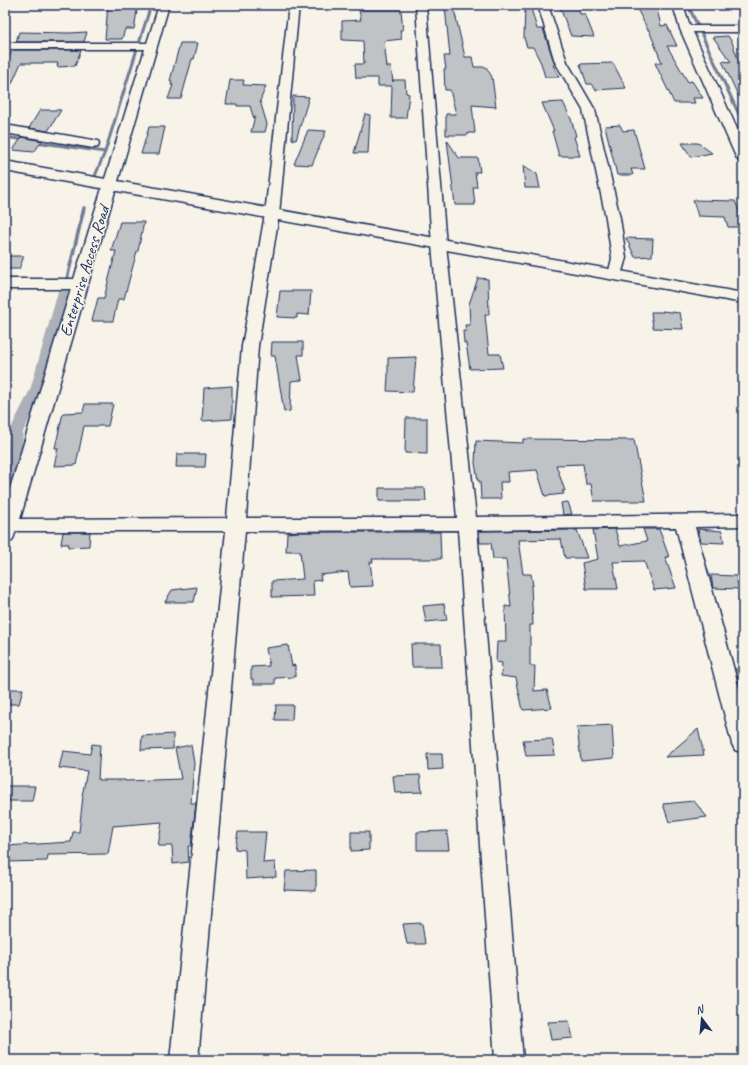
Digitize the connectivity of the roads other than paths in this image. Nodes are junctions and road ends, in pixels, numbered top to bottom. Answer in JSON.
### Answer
{"nodes":[{"id":1,"x":164,"y":5,"type":"edge"},
{"id":2,"x":294,"y":5,"type":"edge"},
{"id":3,"x":421,"y":5,"type":"edge"},
{"id":4,"x":543,"y":5,"type":"edge"},
{"id":5,"x":678,"y":5,"type":"edge"},
{"id":6,"x":686,"y":29,"type":"junction"},
{"id":7,"x":743,"y":29,"type":"edge"},
{"id":8,"x":5,"y":46,"type":"edge"},
{"id":9,"x":151,"y":46,"type":"junction"},
{"id":10,"x":5,"y":129,"type":"edge"},
{"id":11,"x":93,"y":144,"type":"dead end"},
{"id":12,"x":743,"y":157,"type":"edge"},
{"id":13,"x":5,"y":166,"type":"edge"},
{"id":14,"x":110,"y":185,"type":"junction"},
{"id":15,"x":272,"y":214,"type":"junction"},
{"id":16,"x":439,"y":245,"type":"junction"},
{"id":17,"x":615,"y":275,"type":"junction"},
{"id":18,"x":5,"y":284,"type":"edge"},
{"id":19,"x":79,"y":284,"type":"junction"},
{"id":20,"x":743,"y":298,"type":"edge"},
{"id":21,"x":684,"y":520,"type":"junction"},
{"id":22,"x":743,"y":520,"type":"edge"},
{"id":23,"x":236,"y":524,"type":"junction"},
{"id":24,"x":467,"y":524,"type":"junction"},
{"id":25,"x":7,"y":531,"type":"edge"},
{"id":26,"x":743,"y":744,"type":"edge"},
{"id":27,"x":184,"y":1060,"type":"edge"},
{"id":28,"x":509,"y":1060,"type":"edge"}],
"edges":[{"from":1,"to":9,"type":"street","name":"Enterprise Access Road"},
{"from":2,"to":15,"type":"street"},
{"from":3,"to":16,"type":"street"},
{"from":4,"to":17,"type":"street"},
{"from":5,"to":6,"type":"street"},
{"from":6,"to":7,"type":"street"},
{"from":6,"to":12,"type":"street"},
{"from":8,"to":9,"type":"street"},
{"from":9,"to":14,"type":"street","name":"Enterprise Access Road"},
{"from":10,"to":11,"type":"street"},
{"from":13,"to":14,"type":"main road"},
{"from":14,"to":15,"type":"main road"},
{"from":14,"to":19,"type":"street","name":"Enterprise Access Road"},
{"from":15,"to":16,"type":"main road"},
{"from":15,"to":23,"type":"street"},
{"from":16,"to":17,"type":"main road"},
{"from":16,"to":24,"type":"street"},
{"from":17,"to":20,"type":"main road"},
{"from":18,"to":19,"type":"street"},
{"from":19,"to":25,"type":"street","name":"Enterprise Access Road"},
{"from":21,"to":22,"type":"street"},
{"from":21,"to":24,"type":"street"},
{"from":21,"to":26,"type":"street"},
{"from":23,"to":24,"type":"street"},
{"from":23,"to":25,"type":"street"},
{"from":23,"to":27,"type":"street"},
{"from":24,"to":28,"type":"street"}]}
